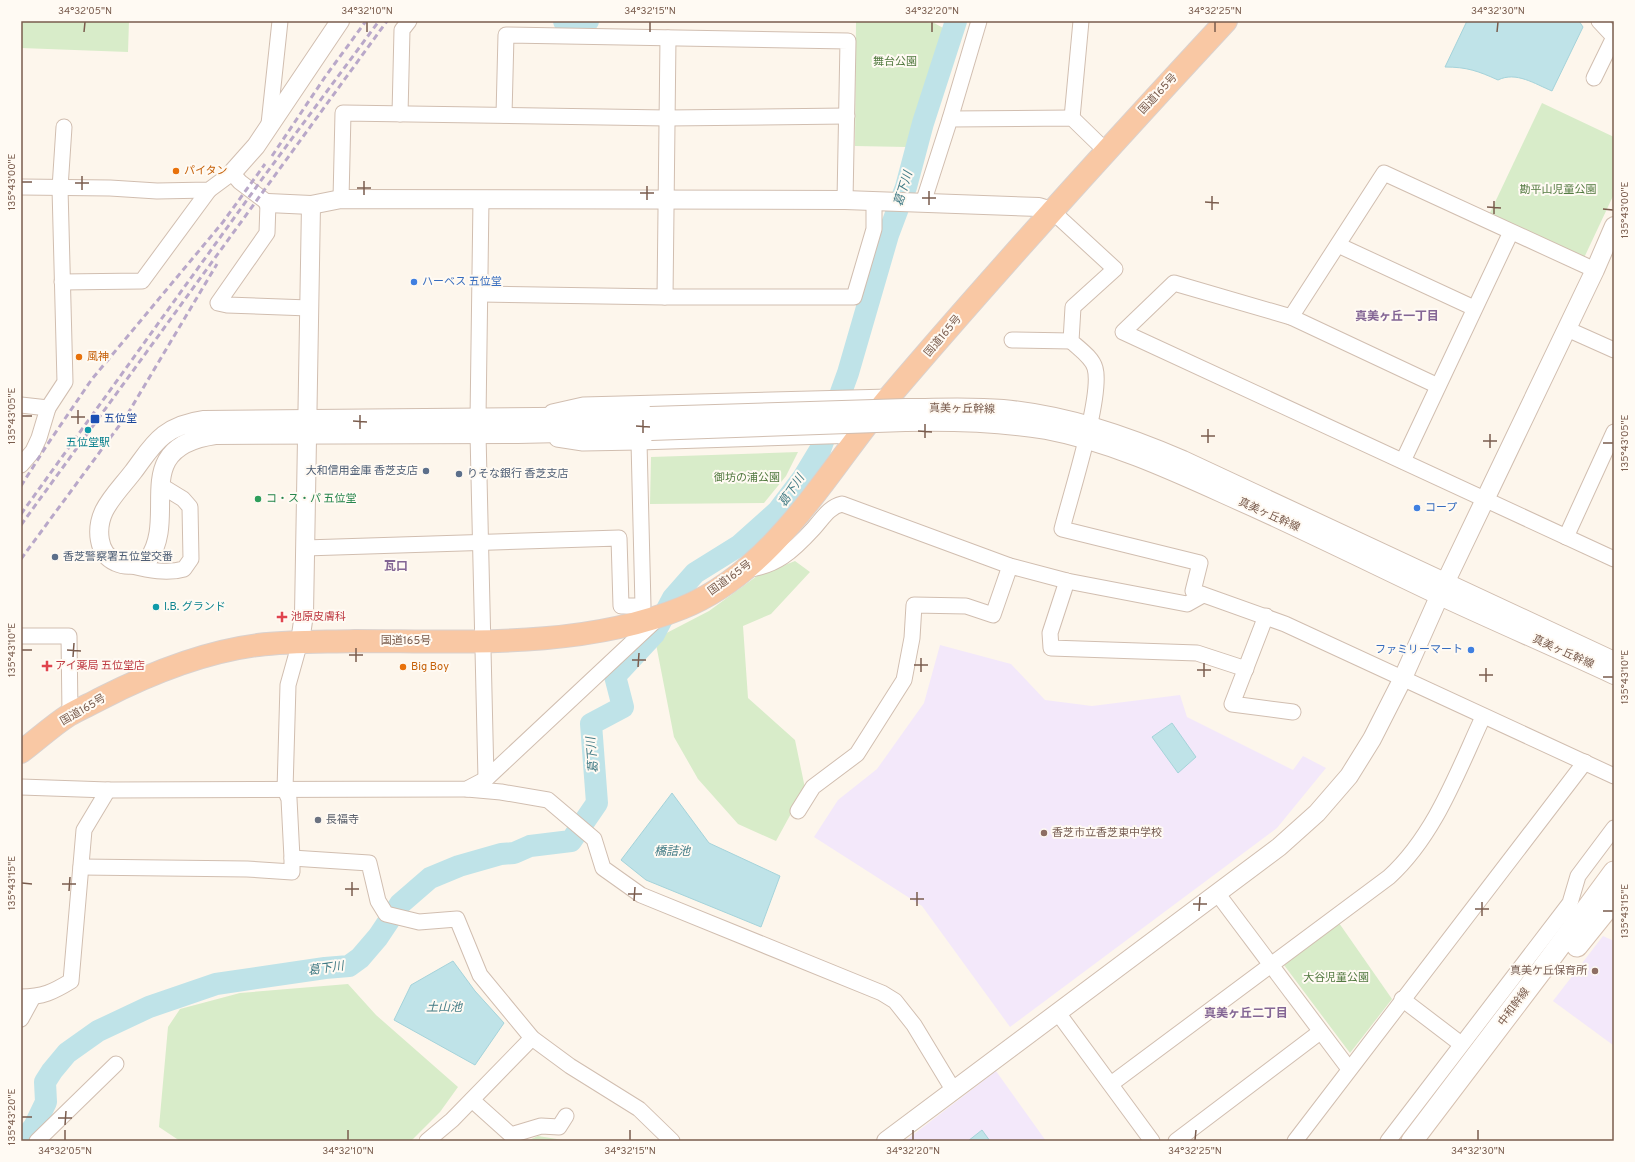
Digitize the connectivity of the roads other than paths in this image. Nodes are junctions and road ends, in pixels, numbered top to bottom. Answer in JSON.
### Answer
{"nodes":[{"id":1,"x":280,"y":21,"type":"edge"},
{"id":2,"x":340,"y":21,"type":"edge"},
{"id":3,"x":409,"y":21,"type":"edge"},
{"id":4,"x":979,"y":21,"type":"edge"},
{"id":5,"x":1081,"y":21,"type":"edge"},
{"id":6,"x":1226,"y":21,"type":"edge"},
{"id":7,"x":1599,"y":21,"type":"edge"},
{"id":8,"x":1614,"y":37,"type":"edge"},
{"id":9,"x":668,"y":38,"type":"junction"},
{"id":10,"x":1594,"y":78,"type":"dead end"},
{"id":11,"x":400,"y":114,"type":"junction"},
{"id":12,"x":504,"y":115,"type":"junction"},
{"id":13,"x":847,"y":116,"type":"junction"},
{"id":14,"x":667,"y":118,"type":"junction"},
{"id":15,"x":1072,"y":118,"type":"junction"},
{"id":16,"x":950,"y":119,"type":"junction"},
{"id":17,"x":269,"y":124,"type":"junction"},
{"id":18,"x":64,"y":127,"type":"dead end"},
{"id":19,"x":1106,"y":151,"type":"junction"},
{"id":20,"x":232,"y":173,"type":"junction"},
{"id":21,"x":21,"y":187,"type":"edge"},
{"id":22,"x":60,"y":188,"type":"junction"},
{"id":23,"x":208,"y":190,"type":"junction"},
{"id":24,"x":341,"y":199,"type":"junction"},
{"id":25,"x":481,"y":199,"type":"junction"},
{"id":26,"x":666,"y":200,"type":"junction"},
{"id":27,"x":845,"y":200,"type":"junction"},
{"id":28,"x":881,"y":202,"type":"junction"},
{"id":29,"x":268,"y":203,"type":"junction"},
{"id":30,"x":917,"y":203,"type":"junction"},
{"id":31,"x":311,"y":205,"type":"junction"},
{"id":32,"x":1052,"y":211,"type":"junction"},
{"id":33,"x":1614,"y":226,"type":"edge"},
{"id":34,"x":1511,"y":232,"type":"junction"},
{"id":35,"x":1338,"y":245,"type":"junction"},
{"id":36,"x":1595,"y":270,"type":"junction"},
{"id":37,"x":62,"y":282,"type":"junction"},
{"id":38,"x":481,"y":294,"type":"junction"},
{"id":39,"x":665,"y":297,"type":"junction"},
{"id":40,"x":309,"y":308,"type":"junction"},
{"id":41,"x":1474,"y":308,"type":"junction"},
{"id":42,"x":1291,"y":317,"type":"junction"},
{"id":43,"x":1567,"y":329,"type":"junction"},
{"id":44,"x":1012,"y":340,"type":"dead end"},
{"id":45,"x":1071,"y":341,"type":"junction"},
{"id":46,"x":1614,"y":350,"type":"edge"},
{"id":47,"x":1438,"y":386,"type":"junction"},
{"id":48,"x":21,"y":405,"type":"edge"},
{"id":49,"x":48,"y":408,"type":"junction"},
{"id":50,"x":900,"y":409,"type":"junction"},
{"id":51,"x":519,"y":426,"type":"junction"},
{"id":52,"x":478,"y":427,"type":"junction"},
{"id":53,"x":308,"y":428,"type":"junction"},
{"id":54,"x":646,"y":430,"type":"junction"},
{"id":55,"x":1614,"y":432,"type":"edge"},
{"id":56,"x":1087,"y":433,"type":"junction"},
{"id":57,"x":853,"y":435,"type":"junction"},
{"id":58,"x":1403,"y":461,"type":"junction"},
{"id":59,"x":21,"y":465,"type":"edge"},
{"id":60,"x":160,"y":482,"type":"junction"},
{"id":61,"x":1485,"y":500,"type":"junction"},
{"id":62,"x":1566,"y":537,"type":"junction"},
{"id":63,"x":480,"y":543,"type":"junction"},
{"id":64,"x":305,"y":548,"type":"junction"},
{"id":65,"x":1614,"y":559,"type":"edge"},
{"id":66,"x":132,"y":566,"type":"junction"},
{"id":67,"x":1010,"y":566,"type":"junction"},
{"id":68,"x":742,"y":571,"type":"junction"},
{"id":69,"x":1067,"y":581,"type":"junction"},
{"id":70,"x":1442,"y":588,"type":"junction"},
{"id":71,"x":1203,"y":595,"type":"junction"},
{"id":72,"x":661,"y":616,"type":"junction"},
{"id":73,"x":1266,"y":616,"type":"junction"},
{"id":74,"x":21,"y":636,"type":"edge"},
{"id":75,"x":484,"y":641,"type":"junction"},
{"id":76,"x":300,"y":642,"type":"junction"},
{"id":77,"x":1614,"y":661,"type":"edge"},
{"id":78,"x":1246,"y":669,"type":"junction"},
{"id":79,"x":1614,"y":675,"type":"edge"},
{"id":80,"x":1402,"y":680,"type":"junction"},
{"id":81,"x":1293,"y":712,"type":"dead end"},
{"id":82,"x":70,"y":714,"type":"junction"},
{"id":83,"x":1483,"y":717,"type":"junction"},
{"id":84,"x":21,"y":752,"type":"edge"},
{"id":85,"x":1585,"y":762,"type":"junction"},
{"id":86,"x":1614,"y":776,"type":"edge"},
{"id":87,"x":486,"y":780,"type":"junction"},
{"id":88,"x":21,"y":787,"type":"edge"},
{"id":89,"x":467,"y":789,"type":"junction"},
{"id":90,"x":108,"y":790,"type":"junction"},
{"id":91,"x":285,"y":790,"type":"junction"},
{"id":92,"x":798,"y":811,"type":"dead end"},
{"id":93,"x":1614,"y":828,"type":"edge"},
{"id":94,"x":292,"y":858,"type":"junction"},
{"id":95,"x":80,"y":867,"type":"junction"},
{"id":96,"x":1614,"y":872,"type":"edge"},
{"id":97,"x":1217,"y":893,"type":"junction"},
{"id":98,"x":1614,"y":900,"type":"edge"},
{"id":99,"x":1271,"y":964,"type":"junction"},
{"id":100,"x":27,"y":997,"type":"edge"},
{"id":101,"x":1402,"y":999,"type":"junction"},
{"id":102,"x":1058,"y":1013,"type":"junction"},
{"id":103,"x":21,"y":1019,"type":"edge"},
{"id":104,"x":1320,"y":1032,"type":"junction"},
{"id":105,"x":532,"y":1038,"type":"junction"},
{"id":106,"x":1461,"y":1044,"type":"junction"},
{"id":107,"x":116,"y":1064,"type":"dead end"},
{"id":108,"x":1349,"y":1069,"type":"junction"},
{"id":109,"x":1111,"y":1084,"type":"junction"},
{"id":110,"x":954,"y":1090,"type":"junction"},
{"id":111,"x":472,"y":1100,"type":"junction"},
{"id":112,"x":566,"y":1116,"type":"dead end"},
{"id":113,"x":37,"y":1141,"type":"edge"},
{"id":114,"x":427,"y":1141,"type":"edge"},
{"id":115,"x":672,"y":1141,"type":"edge"},
{"id":116,"x":886,"y":1141,"type":"edge"},
{"id":117,"x":1152,"y":1141,"type":"edge"},
{"id":118,"x":1176,"y":1141,"type":"edge"},
{"id":119,"x":1295,"y":1141,"type":"edge"},
{"id":120,"x":1388,"y":1141,"type":"edge"},
{"id":121,"x":1412,"y":1141,"type":"edge"},
{"id":122,"x":1428,"y":1141,"type":"edge"}],
"edges":[{"from":1,"to":17,"type":"street"},
{"from":2,"to":17,"type":"street"},
{"from":3,"to":11,"type":"street"},
{"from":4,"to":16,"type":"street"},
{"from":5,"to":15,"type":"street"},
{"from":6,"to":19,"type":"highway","name":"国道165号"},
{"from":7,"to":8,"type":"street"},
{"from":8,"to":10,"type":"street"},
{"from":9,"to":12,"type":"street"},
{"from":9,"to":13,"type":"street"},
{"from":9,"to":14,"type":"street"},
{"from":11,"to":12,"type":"street"},
{"from":11,"to":24,"type":"street"},
{"from":12,"to":14,"type":"street"},
{"from":13,"to":14,"type":"street"},
{"from":13,"to":27,"type":"street"},
{"from":14,"to":26,"type":"street"},
{"from":15,"to":16,"type":"street"},
{"from":15,"to":19,"type":"street"},
{"from":16,"to":30,"type":"street"},
{"from":17,"to":20,"type":"street"},
{"from":18,"to":22,"type":"street"},
{"from":19,"to":32,"type":"highway","name":"国道165号"},
{"from":20,"to":23,"type":"street"},
{"from":20,"to":29,"type":"street"},
{"from":21,"to":22,"type":"street"},
{"from":22,"to":23,"type":"street"},
{"from":22,"to":37,"type":"street"},
{"from":23,"to":37,"type":"street"},
{"from":24,"to":25,"type":"street"},
{"from":24,"to":31,"type":"street"},
{"from":25,"to":26,"type":"street"},
{"from":25,"to":38,"type":"street"},
{"from":26,"to":27,"type":"street"},
{"from":26,"to":39,"type":"street"},
{"from":27,"to":28,"type":"street"},
{"from":28,"to":30,"type":"street"},
{"from":28,"to":39,"type":"street"},
{"from":29,"to":31,"type":"street"},
{"from":29,"to":40,"type":"street"},
{"from":30,"to":32,"type":"street"},
{"from":31,"to":40,"type":"street"},
{"from":32,"to":45,"type":"street"},
{"from":32,"to":50,"type":"highway","name":"国道165号"},
{"from":33,"to":36,"type":"street"},
{"from":34,"to":35,"type":"street"},
{"from":34,"to":36,"type":"street"},
{"from":34,"to":41,"type":"street"},
{"from":35,"to":41,"type":"street"},
{"from":35,"to":42,"type":"street"},
{"from":36,"to":43,"type":"street"},
{"from":37,"to":49,"type":"street"},
{"from":38,"to":39,"type":"street"},
{"from":38,"to":52,"type":"street"},
{"from":40,"to":53,"type":"street"},
{"from":41,"to":47,"type":"street"},
{"from":42,"to":47,"type":"street"},
{"from":42,"to":58,"type":"street"},
{"from":43,"to":46,"type":"street"},
{"from":43,"to":61,"type":"street"},
{"from":44,"to":45,"type":"street"},
{"from":45,"to":56,"type":"street"},
{"from":47,"to":58,"type":"street"},
{"from":48,"to":49,"type":"street"},
{"from":49,"to":59,"type":"street"},
{"from":50,"to":51,"type":"street"},
{"from":50,"to":54,"type":"street","name":"真美ヶ丘幹線","bridge":true},
{"from":50,"to":56,"type":"street","name":"真美ヶ丘幹線"},
{"from":50,"to":57,"type":"highway","name":"国道165号"},
{"from":51,"to":52,"type":"street","name":"真美ヶ丘幹線"},
{"from":51,"to":54,"type":"street","name":"真美ヶ丘幹線"},
{"from":52,"to":53,"type":"street","name":"真美ヶ丘幹線"},
{"from":52,"to":63,"type":"street"},
{"from":53,"to":60,"type":"street"},
{"from":53,"to":64,"type":"street"},
{"from":53,"to":66,"type":"street"},
{"from":54,"to":57,"type":"street"},
{"from":54,"to":63,"type":"street"},
{"from":55,"to":62,"type":"street"},
{"from":56,"to":70,"type":"street","name":"真美ヶ丘幹線"},
{"from":56,"to":71,"type":"street"},
{"from":57,"to":68,"type":"highway","name":"国道165号"},
{"from":58,"to":61,"type":"street"},
{"from":60,"to":66,"type":"street"},
{"from":60,"to":66,"type":"street"},
{"from":61,"to":62,"type":"street"},
{"from":61,"to":70,"type":"street"},
{"from":62,"to":65,"type":"street"},
{"from":63,"to":64,"type":"street"},
{"from":63,"to":75,"type":"street"},
{"from":64,"to":76,"type":"street"},
{"from":67,"to":68,"type":"street"},
{"from":67,"to":69,"type":"street"},
{"from":67,"to":92,"type":"street"},
{"from":68,"to":72,"type":"highway","name":"国道165号"},
{"from":69,"to":71,"type":"street"},
{"from":69,"to":78,"type":"street"},
{"from":70,"to":77,"type":"street","name":"真美ヶ丘幹線"},
{"from":70,"to":79,"type":"street","name":"真美ヶ丘幹線"},
{"from":70,"to":80,"type":"street"},
{"from":71,"to":73,"type":"street"},
{"from":72,"to":75,"type":"highway","name":"国道165号"},
{"from":72,"to":87,"type":"street"},
{"from":73,"to":78,"type":"street"},
{"from":73,"to":80,"type":"street"},
{"from":74,"to":82,"type":"street"},
{"from":75,"to":76,"type":"highway","name":"国道165号"},
{"from":75,"to":87,"type":"street"},
{"from":76,"to":82,"type":"highway","name":"国道165号"},
{"from":76,"to":91,"type":"street"},
{"from":78,"to":81,"type":"street"},
{"from":80,"to":83,"type":"street"},
{"from":80,"to":97,"type":"street"},
{"from":82,"to":84,"type":"highway","name":"国道165号"},
{"from":83,"to":85,"type":"street"},
{"from":83,"to":99,"type":"street"},
{"from":85,"to":86,"type":"street"},
{"from":85,"to":101,"type":"street"},
{"from":87,"to":89,"type":"street"},
{"from":88,"to":90,"type":"street"},
{"from":89,"to":91,"type":"street"},
{"from":89,"to":110,"type":"street"},
{"from":90,"to":91,"type":"street"},
{"from":90,"to":95,"type":"street"},
{"from":91,"to":94,"type":"street"},
{"from":93,"to":106,"type":"street"},
{"from":94,"to":95,"type":"street"},
{"from":94,"to":105,"type":"street"},
{"from":95,"to":100,"type":"street"},
{"from":96,"to":121,"type":"main road","name":"中和幹線"},
{"from":97,"to":99,"type":"street"},
{"from":97,"to":102,"type":"street"},
{"from":98,"to":122,"type":"main road","name":"中和幹線"},
{"from":99,"to":104,"type":"street"},
{"from":99,"to":109,"type":"street"},
{"from":100,"to":103,"type":"street"},
{"from":101,"to":106,"type":"street"},
{"from":101,"to":108,"type":"street"},
{"from":102,"to":109,"type":"street"},
{"from":102,"to":110,"type":"street"},
{"from":104,"to":108,"type":"street"},
{"from":104,"to":118,"type":"street"},
{"from":105,"to":111,"type":"street"},
{"from":105,"to":115,"type":"street"},
{"from":106,"to":120,"type":"street"},
{"from":107,"to":113,"type":"street"},
{"from":108,"to":119,"type":"street"},
{"from":109,"to":117,"type":"street"},
{"from":110,"to":116,"type":"street"},
{"from":111,"to":112,"type":"street"},
{"from":111,"to":114,"type":"street"}]}
